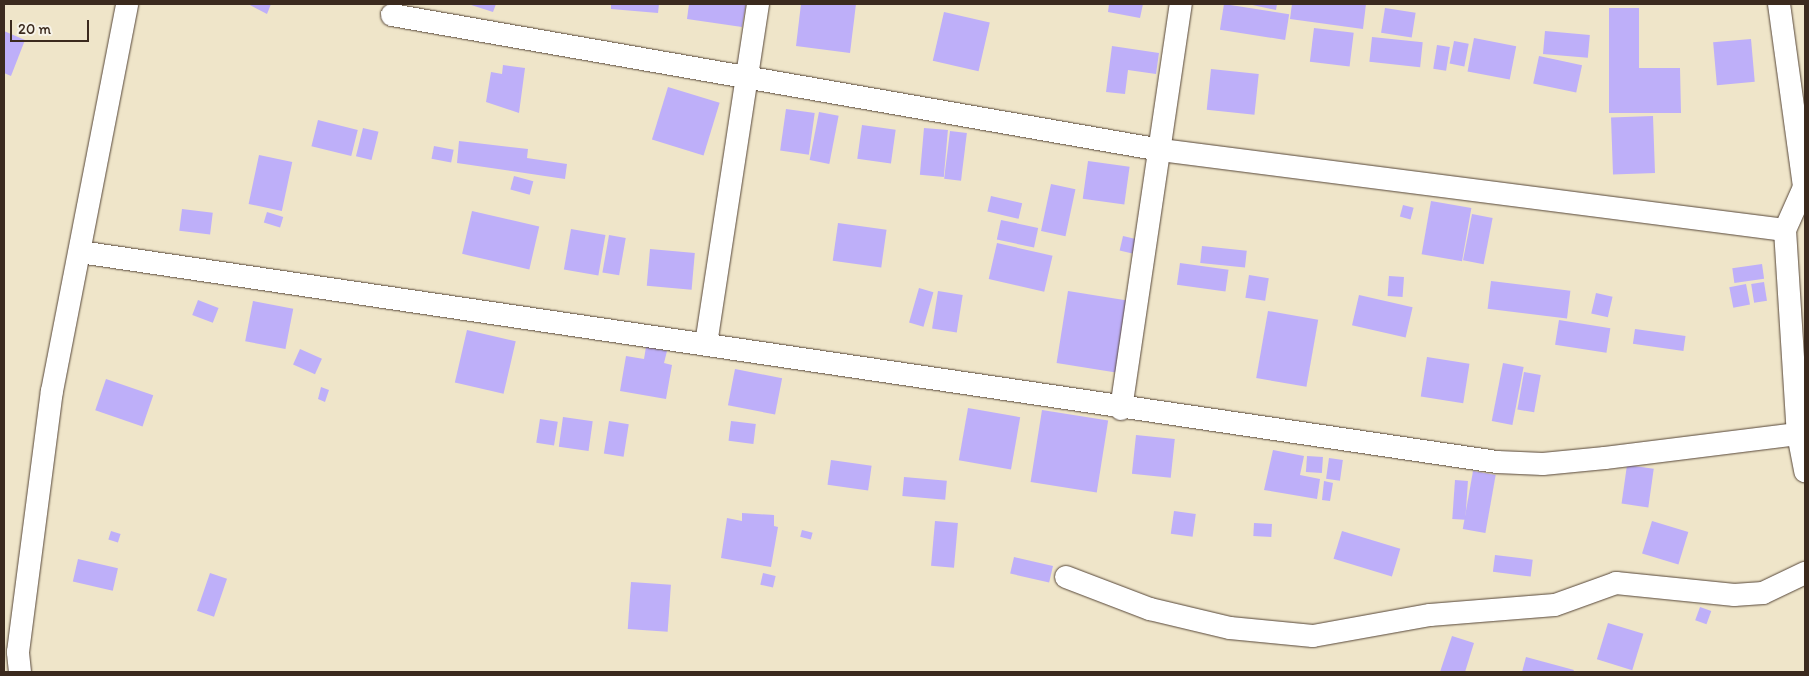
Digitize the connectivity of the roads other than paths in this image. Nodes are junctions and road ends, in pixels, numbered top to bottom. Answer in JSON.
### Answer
{"nodes":[{"id":1,"x":128,"y":4,"type":"edge"},
{"id":2,"x":758,"y":4,"type":"edge"},
{"id":3,"x":1181,"y":4,"type":"edge"},
{"id":4,"x":1779,"y":4,"type":"edge"},
{"id":5,"x":392,"y":16,"type":"dead end"},
{"id":6,"x":747,"y":74,"type":"junction"},
{"id":7,"x":1162,"y":150,"type":"junction"},
{"id":8,"x":1805,"y":186,"type":"edge"},
{"id":9,"x":1784,"y":230,"type":"junction"},
{"id":10,"x":80,"y":252,"type":"junction"},
{"id":11,"x":1798,"y":338,"type":"edge"},
{"id":12,"x":706,"y":344,"type":"junction"},
{"id":13,"x":1122,"y":409,"type":"junction"},
{"id":14,"x":1798,"y":434,"type":"junction"},
{"id":15,"x":1805,"y":471,"type":"edge"},
{"id":16,"x":1805,"y":573,"type":"edge"},
{"id":17,"x":1066,"y":577,"type":"dead end"},
{"id":18,"x":14,"y":661,"type":"edge"}],
"edges":[{"from":1,"to":10,"type":"street"},
{"from":2,"to":6,"type":"street"},
{"from":3,"to":7,"type":"street"},
{"from":4,"to":8,"type":"street"},
{"from":5,"to":6,"type":"street"},
{"from":6,"to":7,"type":"street"},
{"from":6,"to":12,"type":"street"},
{"from":7,"to":9,"type":"street"},
{"from":7,"to":13,"type":"street"},
{"from":8,"to":9,"type":"street"},
{"from":9,"to":11,"type":"street"},
{"from":10,"to":12,"type":"street"},
{"from":10,"to":18,"type":"street"},
{"from":11,"to":14,"type":"street"},
{"from":12,"to":13,"type":"street"},
{"from":13,"to":14,"type":"street"},
{"from":14,"to":15,"type":"street"},
{"from":16,"to":17,"type":"street"}]}
